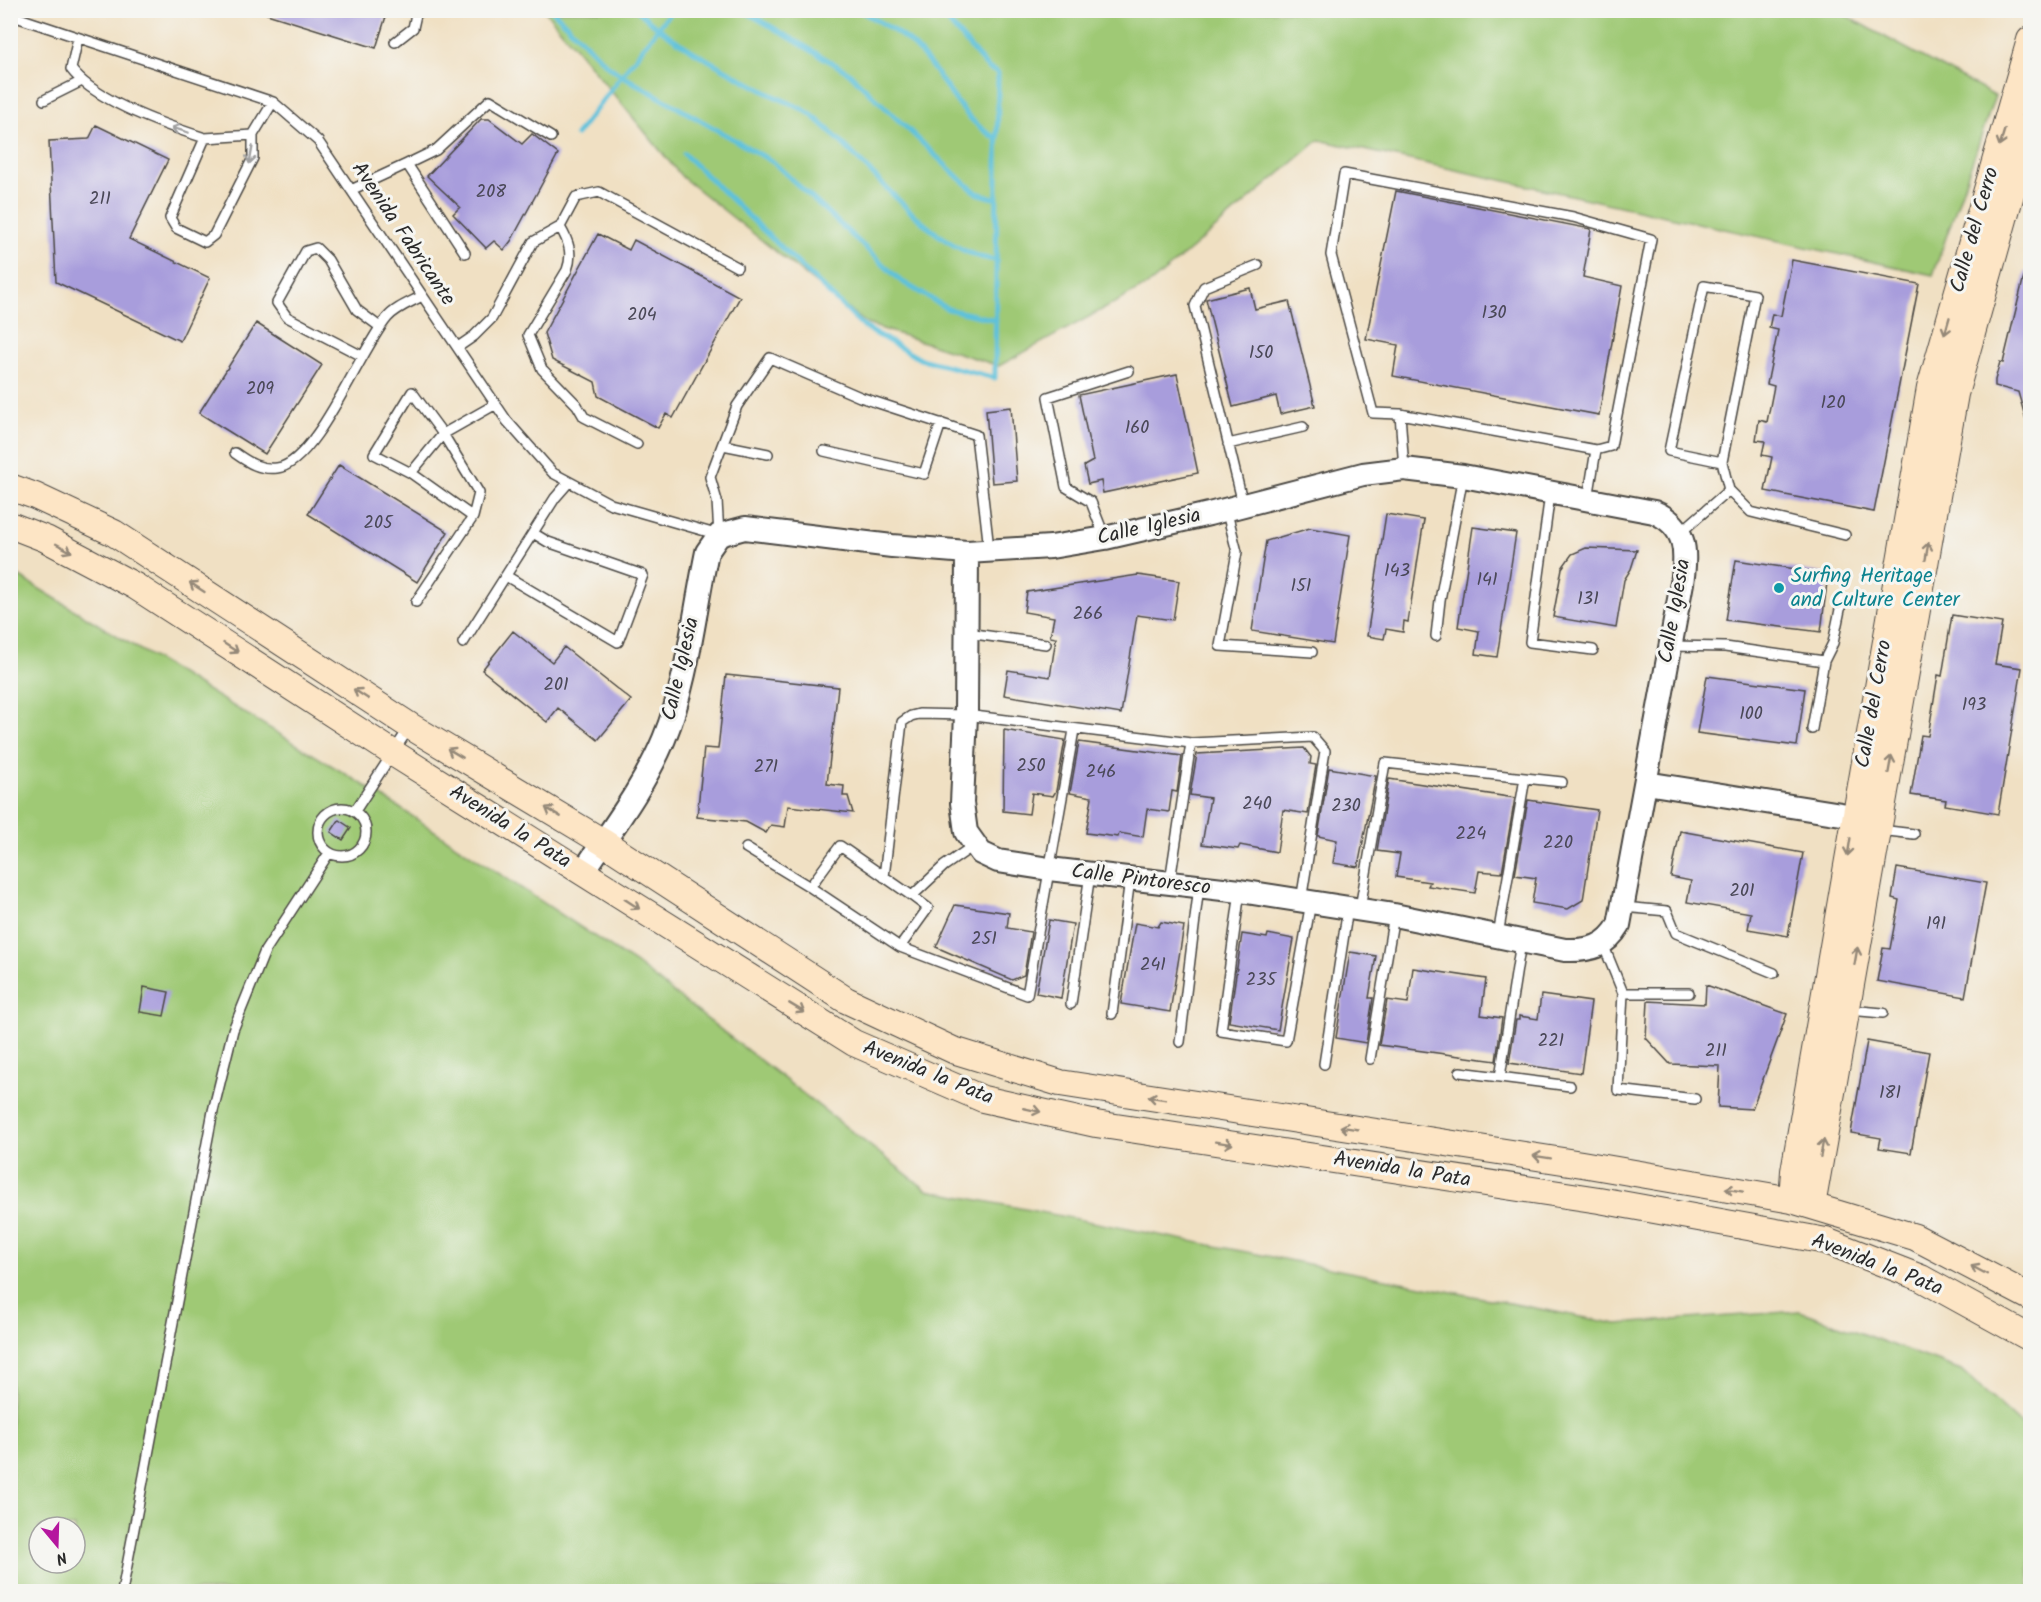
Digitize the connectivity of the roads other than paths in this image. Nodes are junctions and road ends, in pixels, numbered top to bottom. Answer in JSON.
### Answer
{"nodes":[{"id":1,"x":417,"y":10,"type":"edge"},
{"id":2,"x":10,"y":15,"type":"edge"},
{"id":3,"x":78,"y":38,"type":"junction"},
{"id":4,"x":2031,"y":40,"type":"edge"},
{"id":5,"x":395,"y":42,"type":"dead end"},
{"id":6,"x":80,"y":82,"type":"junction"},
{"id":7,"x":44,"y":100,"type":"dead end"},
{"id":8,"x":273,"y":102,"type":"junction"},
{"id":9,"x":2031,"y":126,"type":"edge"},
{"id":10,"x":253,"y":135,"type":"junction"},
{"id":11,"x":551,"y":137,"type":"dead end"},
{"id":12,"x":205,"y":138,"type":"junction"},
{"id":13,"x":407,"y":164,"type":"junction"},
{"id":14,"x":351,"y":190,"type":"junction"},
{"id":15,"x":560,"y":227,"type":"junction"},
{"id":16,"x":465,"y":253,"type":"dead end"},
{"id":17,"x":1258,"y":265,"type":"dead end"},
{"id":18,"x":737,"y":267,"type":"dead end"},
{"id":19,"x":422,"y":296,"type":"junction"},
{"id":20,"x":380,"y":327,"type":"junction"},
{"id":21,"x":458,"y":347,"type":"junction"},
{"id":22,"x":363,"y":356,"type":"junction"},
{"id":23,"x":1129,"y":370,"type":"dead end"},
{"id":24,"x":496,"y":404,"type":"junction"},
{"id":25,"x":1400,"y":414,"type":"junction"},
{"id":26,"x":941,"y":423,"type":"junction"},
{"id":27,"x":1303,"y":427,"type":"dead end"},
{"id":28,"x":443,"y":434,"type":"junction"},
{"id":29,"x":637,"y":444,"type":"dead end"},
{"id":30,"x":723,"y":444,"type":"junction"},
{"id":31,"x":1228,"y":444,"type":"junction"},
{"id":32,"x":1596,"y":450,"type":"junction"},
{"id":33,"x":824,"y":451,"type":"dead end"},
{"id":34,"x":235,"y":453,"type":"dead end"},
{"id":35,"x":768,"y":454,"type":"dead end"},
{"id":36,"x":1722,"y":462,"type":"junction"},
{"id":37,"x":1404,"y":469,"type":"junction"},
{"id":38,"x":411,"y":473,"type":"junction"},
{"id":39,"x":1462,"y":476,"type":"junction"},
{"id":40,"x":569,"y":482,"type":"junction"},
{"id":41,"x":10,"y":487,"type":"edge"},
{"id":42,"x":1729,"y":490,"type":"junction"},
{"id":43,"x":1550,"y":492,"type":"junction"},
{"id":44,"x":1588,"y":499,"type":"junction"},
{"id":45,"x":1235,"y":507,"type":"junction"},
{"id":46,"x":473,"y":517,"type":"junction"},
{"id":47,"x":10,"y":525,"type":"edge"},
{"id":48,"x":1680,"y":533,"type":"junction"},
{"id":49,"x":533,"y":534,"type":"junction"},
{"id":50,"x":719,"y":535,"type":"junction"},
{"id":51,"x":1845,"y":535,"type":"dead end"},
{"id":52,"x":1106,"y":538,"type":"junction"},
{"id":53,"x":978,"y":552,"type":"junction"},
{"id":54,"x":506,"y":576,"type":"junction"},
{"id":55,"x":1842,"y":600,"type":"dead end"},
{"id":56,"x":417,"y":602,"type":"dead end"},
{"id":57,"x":967,"y":633,"type":"junction"},
{"id":58,"x":1436,"y":636,"type":"dead end"},
{"id":59,"x":463,"y":643,"type":"dead end"},
{"id":60,"x":1046,"y":644,"type":"dead end"},
{"id":61,"x":1669,"y":646,"type":"junction"},
{"id":62,"x":1593,"y":650,"type":"dead end"},
{"id":63,"x":1312,"y":652,"type":"dead end"},
{"id":64,"x":1824,"y":661,"type":"junction"},
{"id":65,"x":966,"y":715,"type":"junction"},
{"id":66,"x":410,"y":726,"type":"junction"},
{"id":67,"x":1812,"y":729,"type":"dead end"},
{"id":68,"x":1074,"y":730,"type":"junction"},
{"id":69,"x":1191,"y":743,"type":"junction"},
{"id":70,"x":393,"y":753,"type":"junction"},
{"id":71,"x":1525,"y":778,"type":"junction"},
{"id":72,"x":1562,"y":782,"type":"dead end"},
{"id":73,"x":1646,"y":783,"type":"junction"},
{"id":74,"x":355,"y":812,"type":"junction"},
{"id":75,"x":1854,"y":816,"type":"junction"},
{"id":76,"x":1878,"y":830,"type":"junction"},
{"id":77,"x":1914,"y":834,"type":"dead end"},
{"id":78,"x":603,"y":842,"type":"junction"},
{"id":79,"x":973,"y":846,"type":"junction"},
{"id":80,"x":746,"y":848,"type":"dead end"},
{"id":81,"x":329,"y":853,"type":"junction"},
{"id":82,"x":1049,"y":869,"type":"junction"},
{"id":83,"x":583,"y":872,"type":"junction"},
{"id":84,"x":1090,"y":874,"type":"junction"},
{"id":85,"x":884,"y":876,"type":"junction"},
{"id":86,"x":1130,"y":879,"type":"junction"},
{"id":87,"x":1170,"y":883,"type":"junction"},
{"id":88,"x":1199,"y":886,"type":"junction"},
{"id":89,"x":810,"y":887,"type":"junction"},
{"id":90,"x":1240,"y":891,"type":"junction"},
{"id":91,"x":912,"y":896,"type":"junction"},
{"id":92,"x":1306,"y":902,"type":"junction"},
{"id":93,"x":1623,"y":907,"type":"junction"},
{"id":94,"x":1354,"y":909,"type":"junction"},
{"id":95,"x":1394,"y":915,"type":"junction"},
{"id":96,"x":1497,"y":938,"type":"junction"},
{"id":97,"x":1521,"y":942,"type":"junction"},
{"id":98,"x":1603,"y":944,"type":"junction"},
{"id":99,"x":900,"y":947,"type":"junction"},
{"id":100,"x":1774,"y":973,"type":"dead end"},
{"id":101,"x":1623,"y":993,"type":"junction"},
{"id":102,"x":1689,"y":993,"type":"dead end"},
{"id":103,"x":1071,"y":1004,"type":"dead end"},
{"id":104,"x":1846,"y":1010,"type":"junction"},
{"id":105,"x":1883,"y":1013,"type":"dead end"},
{"id":106,"x":1112,"y":1014,"type":"dead end"},
{"id":107,"x":1179,"y":1042,"type":"dead end"},
{"id":108,"x":1370,"y":1059,"type":"dead end"},
{"id":109,"x":1323,"y":1064,"type":"dead end"},
{"id":110,"x":1460,"y":1072,"type":"dead end"},
{"id":111,"x":1500,"y":1077,"type":"junction"},
{"id":112,"x":1570,"y":1086,"type":"dead end"},
{"id":113,"x":1695,"y":1100,"type":"dead end"},
{"id":114,"x":1802,"y":1203,"type":"junction"},
{"id":115,"x":1826,"y":1241,"type":"junction"},
{"id":116,"x":2031,"y":1297,"type":"edge"},
{"id":117,"x":2031,"y":1338,"type":"edge"},
{"id":118,"x":122,"y":1592,"type":"edge"}],
"edges":[{"from":1,"to":5,"type":"lane"},
{"from":2,"to":3,"type":"lane","name":"Avenida Fabricante"},
{"from":3,"to":6,"type":"lane"},
{"from":3,"to":8,"type":"lane","name":"Avenida Fabricante"},
{"from":4,"to":75,"type":"main road","name":"Calle del Cerro","one_way":true},
{"from":6,"to":7,"type":"lane"},
{"from":12,"to":6,"type":"lane","one_way":true},
{"from":8,"to":10,"type":"lane"},
{"from":8,"to":14,"type":"lane","name":"Avenida Fabricante"},
{"from":76,"to":9,"type":"main road","name":"Calle del Cerro","one_way":true},
{"from":10,"to":12,"type":"lane"},
{"from":10,"to":12,"type":"lane","one_way":true},
{"from":11,"to":13,"type":"lane"},
{"from":13,"to":14,"type":"lane"},
{"from":13,"to":16,"type":"lane"},
{"from":14,"to":19,"type":"lane","name":"Avenida Fabricante"},
{"from":15,"to":18,"type":"lane"},
{"from":15,"to":21,"type":"lane"},
{"from":15,"to":29,"type":"lane"},
{"from":17,"to":31,"type":"lane"},
{"from":19,"to":20,"type":"lane"},
{"from":19,"to":21,"type":"lane","name":"Avenida Fabricante"},
{"from":20,"to":22,"type":"lane"},
{"from":20,"to":22,"type":"lane"},
{"from":21,"to":24,"type":"lane","name":"Avenida Fabricante"},
{"from":22,"to":34,"type":"lane"},
{"from":23,"to":52,"type":"lane"},
{"from":24,"to":28,"type":"lane"},
{"from":24,"to":40,"type":"lane","name":"Avenida Fabricante"},
{"from":25,"to":32,"type":"lane"},
{"from":25,"to":32,"type":"lane"},
{"from":25,"to":37,"type":"lane"},
{"from":26,"to":30,"type":"lane"},
{"from":26,"to":33,"type":"lane"},
{"from":26,"to":53,"type":"lane"},
{"from":27,"to":31,"type":"lane"},
{"from":28,"to":38,"type":"lane"},
{"from":28,"to":38,"type":"lane"},
{"from":28,"to":46,"type":"lane"},
{"from":30,"to":35,"type":"lane"},
{"from":30,"to":50,"type":"lane"},
{"from":31,"to":45,"type":"lane"},
{"from":32,"to":44,"type":"lane"},
{"from":36,"to":36,"type":"lane"},
{"from":36,"to":42,"type":"lane"},
{"from":37,"to":39,"type":"street","name":"Calle Iglesia"},
{"from":37,"to":45,"type":"street","name":"Calle Iglesia"},
{"from":38,"to":46,"type":"lane"},
{"from":39,"to":43,"type":"street","name":"Calle Iglesia"},
{"from":39,"to":58,"type":"lane"},
{"from":40,"to":49,"type":"lane"},
{"from":40,"to":50,"type":"lane","name":"Avenida Fabricante"},
{"from":66,"to":41,"type":"main road","name":"Avenida la Pata","one_way":true},
{"from":42,"to":48,"type":"lane"},
{"from":42,"to":51,"type":"lane"},
{"from":43,"to":44,"type":"street","name":"Calle Iglesia"},
{"from":43,"to":62,"type":"lane"},
{"from":44,"to":48,"type":"street","name":"Calle Iglesia"},
{"from":45,"to":52,"type":"street","name":"Calle Iglesia"},
{"from":45,"to":63,"type":"lane"},
{"from":46,"to":56,"type":"lane"},
{"from":47,"to":70,"type":"main road","name":"Avenida la Pata","one_way":true},
{"from":48,"to":61,"type":"street","name":"Calle Iglesia"},
{"from":49,"to":54,"type":"lane"},
{"from":49,"to":54,"type":"lane"},
{"from":50,"to":53,"type":"street","name":"Calle Iglesia"},
{"from":50,"to":78,"type":"street","name":"Calle Iglesia"},
{"from":52,"to":53,"type":"street","name":"Calle Iglesia"},
{"from":53,"to":57,"type":"street"},
{"from":54,"to":59,"type":"lane"},
{"from":55,"to":64,"type":"lane"},
{"from":57,"to":60,"type":"lane"},
{"from":57,"to":65,"type":"street"},
{"from":61,"to":64,"type":"lane"},
{"from":61,"to":73,"type":"street","name":"Calle Iglesia"},
{"from":64,"to":67,"type":"lane"},
{"from":65,"to":68,"type":"lane"},
{"from":65,"to":79,"type":"street"},
{"from":65,"to":85,"type":"lane"},
{"from":66,"to":70,"type":"lane"},
{"from":78,"to":66,"type":"main road","name":"Avenida la Pata","one_way":true},
{"from":68,"to":69,"type":"lane"},
{"from":68,"to":82,"type":"lane"},
{"from":69,"to":87,"type":"lane"},
{"from":69,"to":92,"type":"lane"},
{"from":70,"to":74,"type":"lane"},
{"from":70,"to":83,"type":"main road","name":"Avenida la Pata"},
{"from":71,"to":72,"type":"lane"},
{"from":71,"to":94,"type":"lane"},
{"from":71,"to":96,"type":"lane"},
{"from":73,"to":75,"type":"street"},
{"from":73,"to":93,"type":"street","name":"Calle Iglesia"},
{"from":74,"to":81,"type":"lane"},
{"from":74,"to":81,"type":"lane"},
{"from":75,"to":114,"type":"main road","name":"Calle del Cerro","one_way":true},
{"from":76,"to":77,"type":"lane"},
{"from":104,"to":76,"type":"main road","name":"Calle del Cerro","one_way":true},
{"from":78,"to":83,"type":"street","name":"Calle Iglesia"},
{"from":114,"to":78,"type":"main road","name":"Avenida la Pata","one_way":true},
{"from":79,"to":82,"type":"street","name":"Calle Pintoresco"},
{"from":79,"to":91,"type":"lane"},
{"from":80,"to":89,"type":"lane"},
{"from":81,"to":118,"type":"lane"},
{"from":82,"to":84,"type":"street","name":"Calle Pintoresco"},
{"from":82,"to":99,"type":"lane"},
{"from":83,"to":115,"type":"main road","name":"Avenida la Pata","one_way":true},
{"from":84,"to":86,"type":"street","name":"Calle Pintoresco"},
{"from":84,"to":103,"type":"lane"},
{"from":85,"to":89,"type":"lane"},
{"from":85,"to":91,"type":"lane"},
{"from":86,"to":87,"type":"street","name":"Calle Pintoresco"},
{"from":86,"to":106,"type":"lane"},
{"from":87,"to":88,"type":"street","name":"Calle Pintoresco"},
{"from":88,"to":90,"type":"street","name":"Calle Pintoresco"},
{"from":88,"to":107,"type":"lane"},
{"from":89,"to":99,"type":"lane"},
{"from":90,"to":92,"type":"street","name":"Calle Pintoresco"},
{"from":90,"to":92,"type":"lane"},
{"from":91,"to":99,"type":"lane"},
{"from":92,"to":94,"type":"street","name":"Calle Pintoresco"},
{"from":93,"to":98,"type":"street","name":"Calle Iglesia"},
{"from":93,"to":100,"type":"lane"},
{"from":94,"to":95,"type":"street","name":"Calle Pintoresco"},
{"from":94,"to":109,"type":"lane"},
{"from":95,"to":96,"type":"street","name":"Calle Pintoresco"},
{"from":95,"to":108,"type":"lane"},
{"from":96,"to":97,"type":"street","name":"Calle Pintoresco"},
{"from":97,"to":98,"type":"street","name":"Calle Pintoresco"},
{"from":97,"to":111,"type":"lane"},
{"from":98,"to":101,"type":"lane"},
{"from":101,"to":102,"type":"lane"},
{"from":101,"to":113,"type":"lane"},
{"from":104,"to":105,"type":"lane"},
{"from":114,"to":104,"type":"main road","name":"Calle del Cerro","one_way":true},
{"from":110,"to":111,"type":"lane"},
{"from":111,"to":112,"type":"lane"},
{"from":114,"to":115,"type":"main road"},
{"from":116,"to":114,"type":"main road","name":"Avenida la Pata","one_way":true},
{"from":115,"to":117,"type":"main road","name":"Avenida la Pata"}]}
